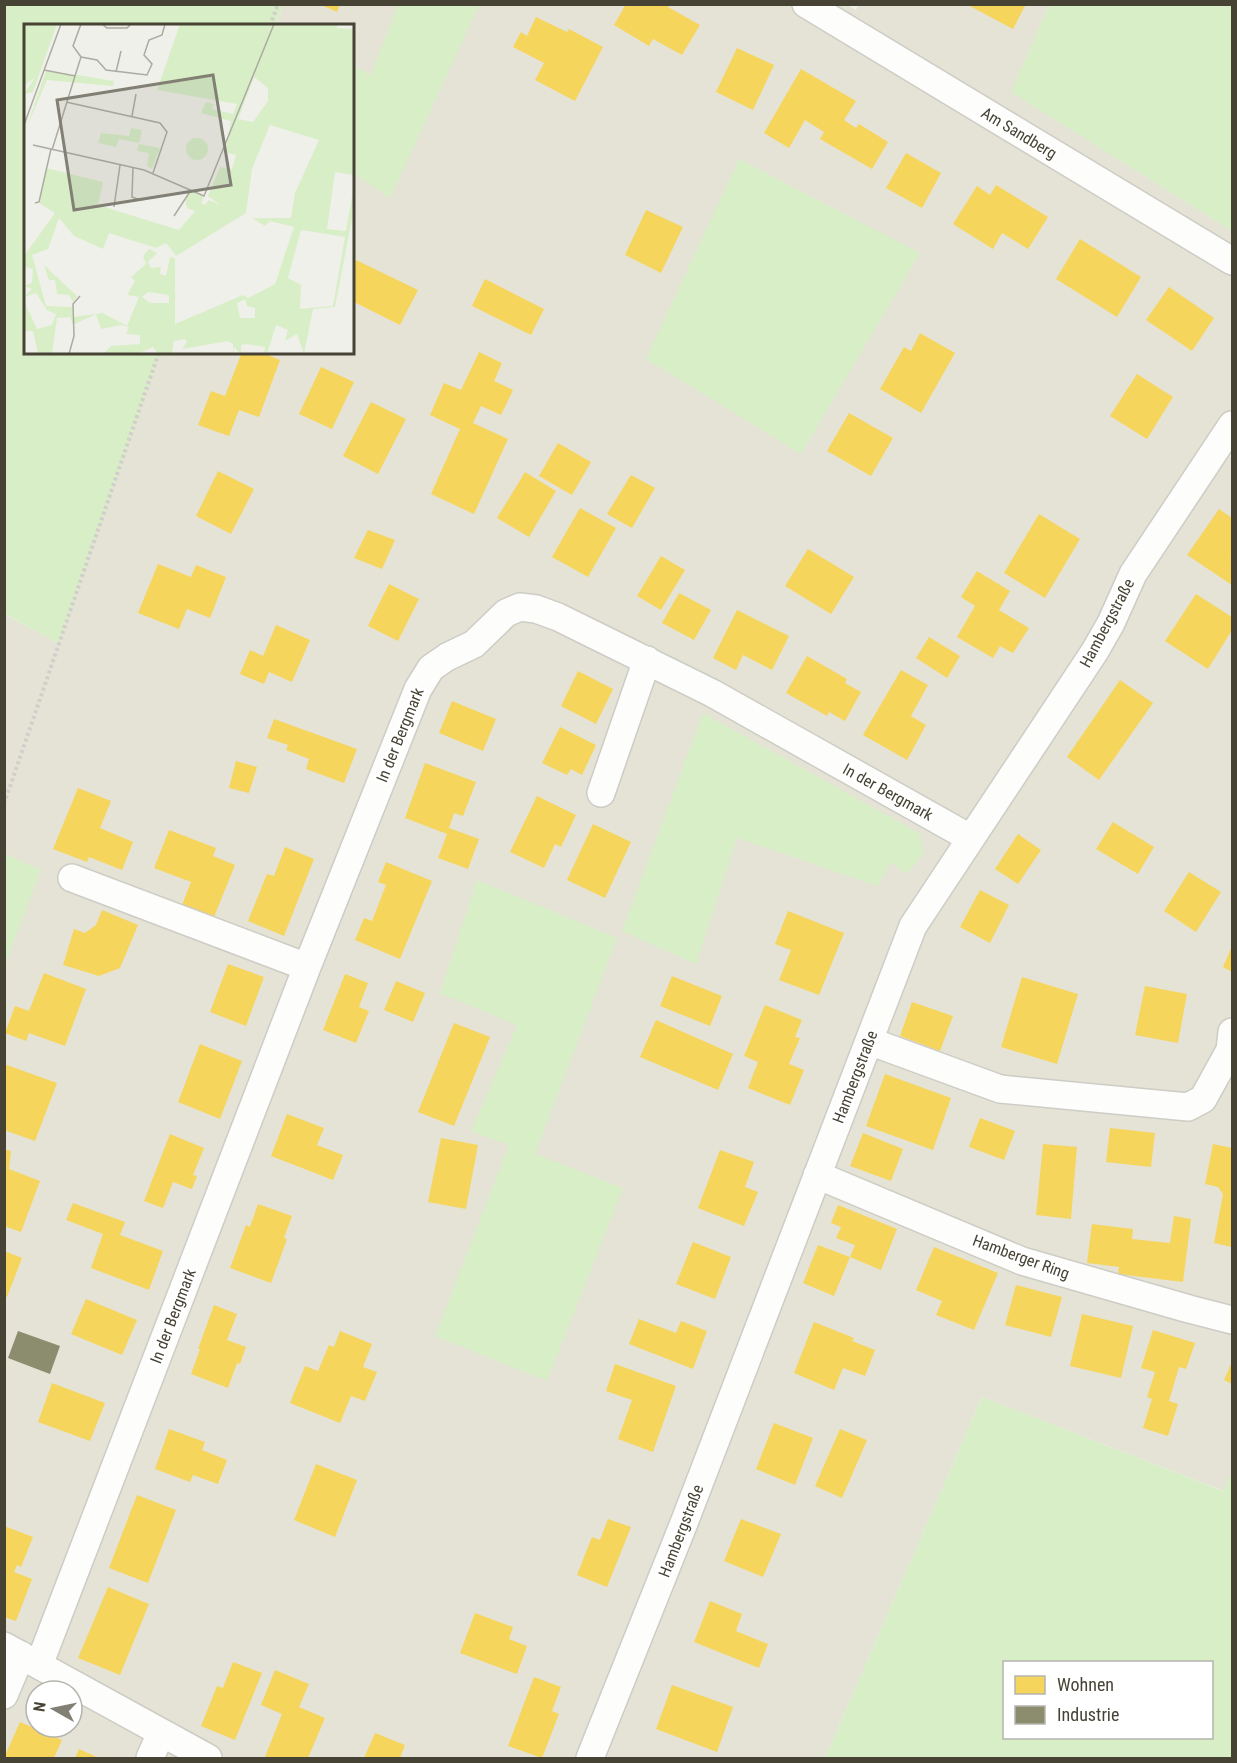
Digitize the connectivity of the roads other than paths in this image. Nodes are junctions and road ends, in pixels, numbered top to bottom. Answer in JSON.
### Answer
{"nodes":[{"id":1,"x":806,"y":4,"type":"edge"},
{"id":2,"x":1233,"y":261,"type":"edge"},
{"id":3,"x":1228,"y":443,"type":"edge"},
{"id":4,"x":647,"y":660,"type":"junction"},
{"id":5,"x":601,"y":793,"type":"dead end"},
{"id":6,"x":970,"y":838,"type":"junction"},
{"id":7,"x":72,"y":878,"type":"dead end"},
{"id":8,"x":308,"y":968,"type":"junction"},
{"id":9,"x":1233,"y":1032,"type":"edge"},
{"id":10,"x":869,"y":1041,"type":"junction"},
{"id":11,"x":817,"y":1175,"type":"junction"},
{"id":12,"x":1233,"y":1320,"type":"edge"},
{"id":13,"x":22,"y":1655,"type":"edge"},
{"id":14,"x":4,"y":1695,"type":"edge"},
{"id":15,"x":160,"y":1733,"type":"junction"},
{"id":16,"x":150,"y":1758,"type":"edge"},
{"id":17,"x":208,"y":1758,"type":"edge"},
{"id":18,"x":590,"y":1758,"type":"edge"}],
"edges":[{"from":1,"to":2,"type":"street","name":"Am Sandberg"},
{"from":3,"to":6,"type":"street","name":"Hambergstraße"},
{"from":4,"to":5,"type":"street"},
{"from":4,"to":6,"type":"street","name":"In der Bergmark"},
{"from":4,"to":8,"type":"street","name":"In der Bergmark"},
{"from":6,"to":10,"type":"street","name":"Hambergstraße"},
{"from":7,"to":8,"type":"street"},
{"from":8,"to":13,"type":"street","name":"In der Bergmark"},
{"from":9,"to":10,"type":"street"},
{"from":10,"to":11,"type":"street","name":"Hambergstraße"},
{"from":11,"to":12,"type":"street","name":"Hamberger Ring"},
{"from":11,"to":18,"type":"street","name":"Hambergstraße"},
{"from":13,"to":14,"type":"street","name":"In der Bergmark"},
{"from":13,"to":15,"type":"street"},
{"from":15,"to":16,"type":"street"},
{"from":15,"to":17,"type":"street"}]}
